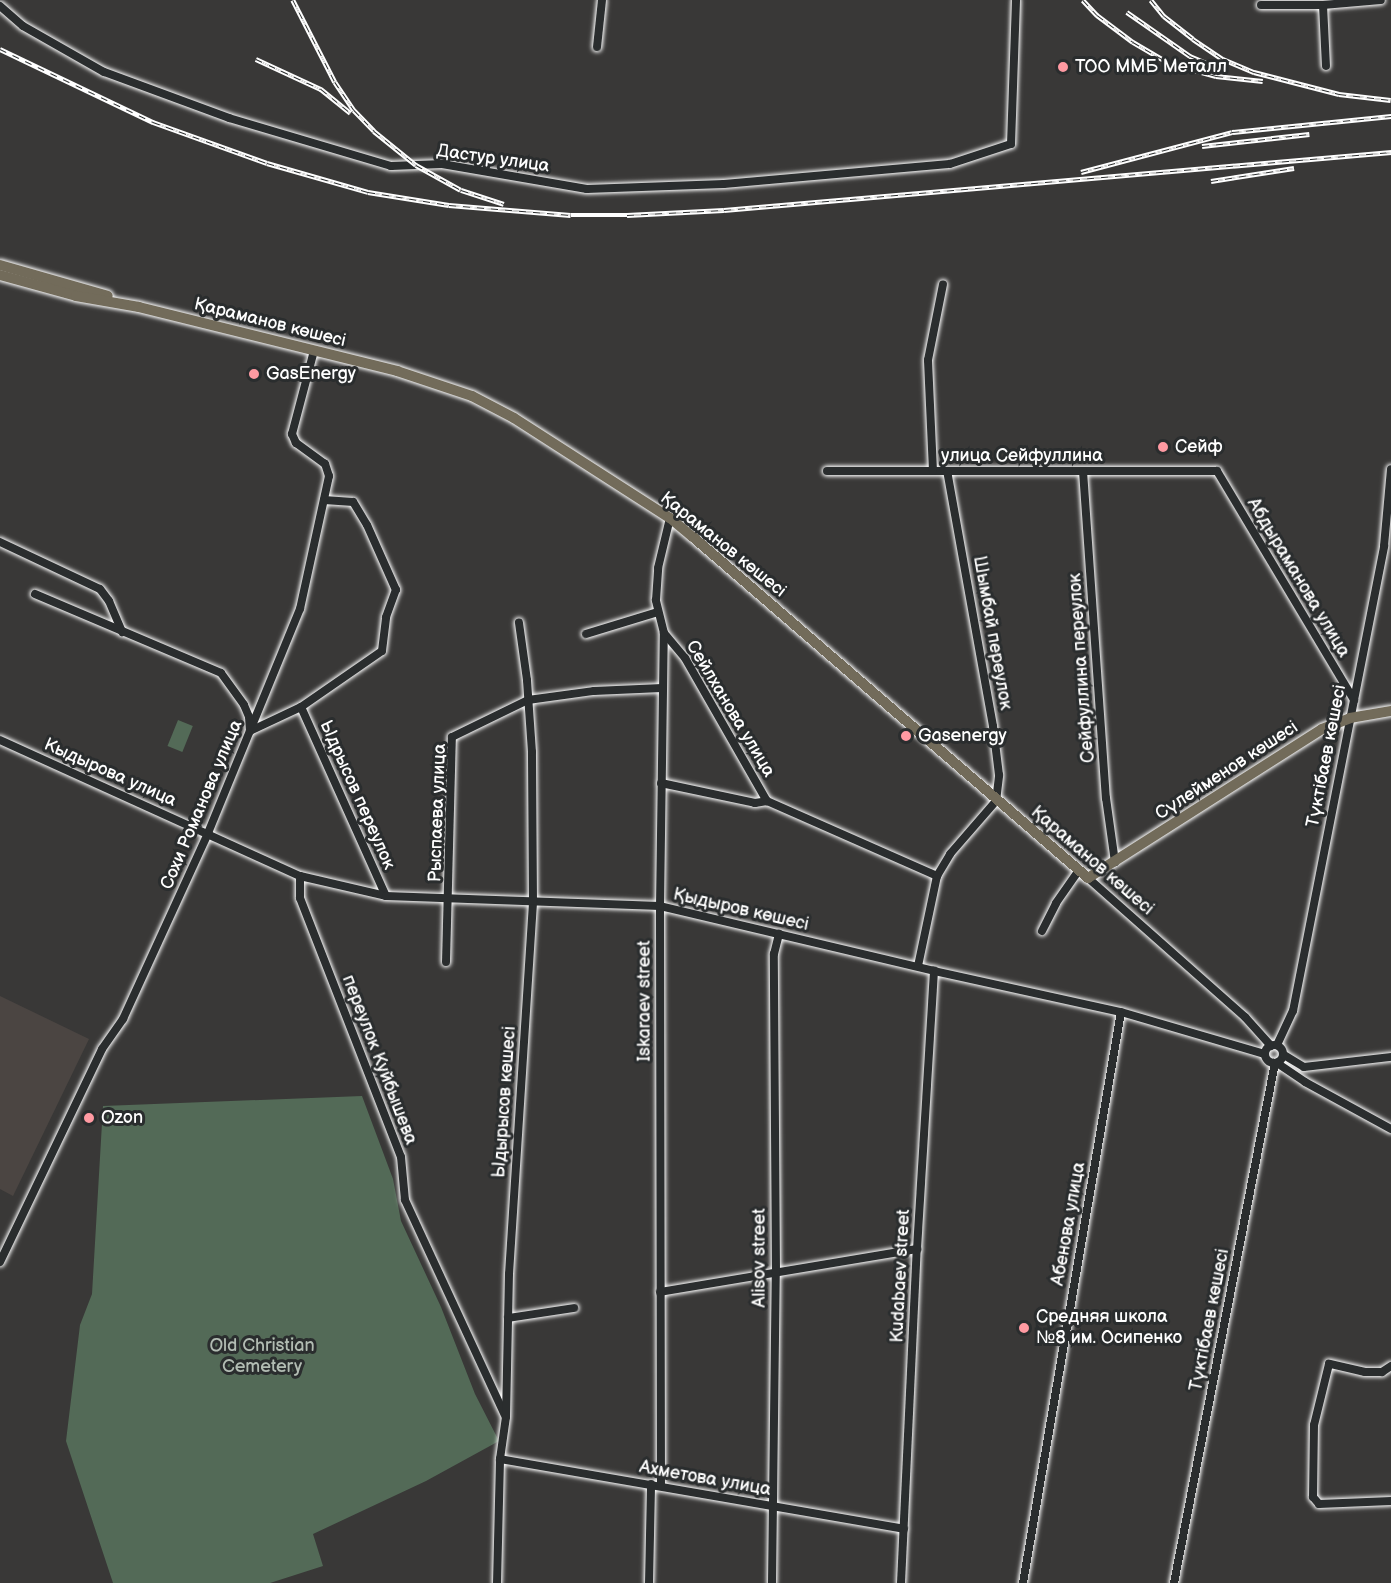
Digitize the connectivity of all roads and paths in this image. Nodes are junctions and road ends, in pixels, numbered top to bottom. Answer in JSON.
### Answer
{"nodes":[{"id":1,"x":602,"y":0,"type":"edge"},
{"id":2,"x":1016,"y":0,"type":"edge"},
{"id":3,"x":1381,"y":0,"type":"edge"},
{"id":4,"x":1350,"y":1,"type":"edge"},
{"id":5,"x":1261,"y":5,"type":"dead end"},
{"id":6,"x":1323,"y":5,"type":"junction"},
{"id":7,"x":0,"y":6,"type":"edge"},
{"id":8,"x":597,"y":47,"type":"dead end"},
{"id":9,"x":1326,"y":66,"type":"dead end"},
{"id":10,"x":0,"y":265,"type":"edge"},
{"id":11,"x":0,"y":275,"type":"edge"},
{"id":12,"x":943,"y":284,"type":"dead end"},
{"id":13,"x":139,"y":307,"type":"junction"},
{"id":14,"x":314,"y":351,"type":"junction"},
{"id":15,"x":1391,"y":469,"type":"edge"},
{"id":16,"x":827,"y":471,"type":"dead end"},
{"id":17,"x":933,"y":471,"type":"junction"},
{"id":18,"x":947,"y":471,"type":"junction"},
{"id":19,"x":1083,"y":471,"type":"junction"},
{"id":20,"x":1217,"y":471,"type":"joint"},
{"id":21,"x":324,"y":500,"type":"junction"},
{"id":22,"x":670,"y":518,"type":"junction"},
{"id":23,"x":0,"y":542,"type":"edge"},
{"id":24,"x":35,"y":594,"type":"dead end"},
{"id":25,"x":658,"y":612,"type":"junction"},
{"id":26,"x":519,"y":623,"type":"dead end"},
{"id":27,"x":122,"y":632,"type":"junction"},
{"id":28,"x":664,"y":633,"type":"junction"},
{"id":29,"x":586,"y":634,"type":"dead end"},
{"id":30,"x":662,"y":688,"type":"junction"},
{"id":31,"x":528,"y":700,"type":"junction"},
{"id":32,"x":1354,"y":700,"type":"junction"},
{"id":33,"x":301,"y":707,"type":"junction"},
{"id":34,"x":1391,"y":711,"type":"edge"},
{"id":35,"x":1350,"y":718,"type":"junction"},
{"id":36,"x":250,"y":731,"type":"junction"},
{"id":37,"x":0,"y":740,"type":"edge"},
{"id":38,"x":661,"y":783,"type":"junction"},
{"id":39,"x":768,"y":801,"type":"junction"},
{"id":40,"x":996,"y":801,"type":"junction"},
{"id":41,"x":208,"y":833,"type":"junction"},
{"id":42,"x":1115,"y":862,"type":"junction"},
{"id":43,"x":1079,"y":870,"type":"junction"},
{"id":44,"x":300,"y":876,"type":"junction"},
{"id":45,"x":937,"y":876,"type":"junction"},
{"id":46,"x":1088,"y":878,"type":"junction"},
{"id":47,"x":386,"y":896,"type":"junction"},
{"id":48,"x":449,"y":900,"type":"junction"},
{"id":49,"x":533,"y":901,"type":"junction"},
{"id":50,"x":660,"y":906,"type":"junction"},
{"id":51,"x":1042,"y":931,"type":"dead end"},
{"id":52,"x":779,"y":934,"type":"junction"},
{"id":53,"x":446,"y":962,"type":"dead end"},
{"id":54,"x":918,"y":966,"type":"junction"},
{"id":55,"x":934,"y":971,"type":"junction"},
{"id":56,"x":1121,"y":1012,"type":"junction"},
{"id":57,"x":1274,"y":1046,"type":"junction"},
{"id":58,"x":1265,"y":1054,"type":"junction"},
{"id":59,"x":1284,"y":1055,"type":"junction"},
{"id":60,"x":1391,"y":1057,"type":"edge"},
{"id":61,"x":1276,"y":1063,"type":"junction"},
{"id":62,"x":1313,"y":1067,"type":"junction"},
{"id":63,"x":1305,"y":1082,"type":"junction"},
{"id":64,"x":1391,"y":1129,"type":"edge"},
{"id":65,"x":917,"y":1249,"type":"junction"},
{"id":66,"x":0,"y":1262,"type":"edge"},
{"id":67,"x":776,"y":1272,"type":"junction"},
{"id":68,"x":660,"y":1292,"type":"junction"},
{"id":69,"x":574,"y":1308,"type":"dead end"},
{"id":70,"x":508,"y":1318,"type":"junction"},
{"id":71,"x":1391,"y":1366,"type":"edge"},
{"id":72,"x":506,"y":1417,"type":"junction"},
{"id":73,"x":500,"y":1459,"type":"junction"},
{"id":74,"x":651,"y":1484,"type":"junction"},
{"id":75,"x":661,"y":1486,"type":"junction"},
{"id":76,"x":1391,"y":1501,"type":"edge"},
{"id":77,"x":774,"y":1506,"type":"junction"},
{"id":78,"x":904,"y":1529,"type":"junction"},
{"id":79,"x":497,"y":1583,"type":"edge"},
{"id":80,"x":649,"y":1583,"type":"edge"},
{"id":81,"x":772,"y":1583,"type":"edge"},
{"id":82,"x":901,"y":1583,"type":"edge"},
{"id":83,"x":1023,"y":1583,"type":"edge"},
{"id":84,"x":1174,"y":1583,"type":"edge"}],
"edges":[{"from":1,"to":8,"type":"street"},
{"from":2,"to":7,"type":"street","name":"Дастур улица"},
{"from":3,"to":4,"type":"street"},
{"from":4,"to":6,"type":"street"},
{"from":5,"to":6,"type":"street"},
{"from":6,"to":9,"type":"street"},
{"from":10,"to":13,"type":"main road"},
{"from":11,"to":13,"type":"main road","name":"Қараманов көшесі"},
{"from":12,"to":17,"type":"street"},
{"from":13,"to":14,"type":"main road","name":"Қараманов көшесі"},
{"from":14,"to":21,"type":"street","name":"Сохи Романова улица"},
{"from":14,"to":22,"type":"main road","name":"Қараманов көшесі"},
{"from":15,"to":32,"type":"street","name":"Түктібаев көшесі"},
{"from":16,"to":17,"type":"street","name":"улица Сейфуллина"},
{"from":17,"to":18,"type":"street","name":"улица Сейфуллина"},
{"from":18,"to":19,"type":"street","name":"улица Сейфуллина"},
{"from":18,"to":40,"type":"street","name":"Шымбай переулок"},
{"from":19,"to":20,"type":"street","name":"улица Сейфуллина"},
{"from":19,"to":42,"type":"street","name":"Сейфуллина переулок"},
{"from":20,"to":32,"type":"street","name":"Абдыраманова улица"},
{"from":21,"to":33,"type":"street"},
{"from":21,"to":36,"type":"street","name":"Сохи Романова улица"},
{"from":22,"to":25,"type":"street","name":"Iskaraev street"},
{"from":22,"to":40,"type":"main road","name":"Қараманов көшесі"},
{"from":23,"to":27,"type":"street"},
{"from":24,"to":27,"type":"street"},
{"from":25,"to":28,"type":"street","name":"Iskaraev street"},
{"from":25,"to":29,"type":"street"},
{"from":26,"to":31,"type":"street","name":"Ыдырысов көшесі"},
{"from":27,"to":36,"type":"street"},
{"from":28,"to":30,"type":"street","name":"Iskaraev street"},
{"from":28,"to":39,"type":"street","name":"Сейлханова улица"},
{"from":30,"to":31,"type":"street","name":"Рыспаева улица"},
{"from":30,"to":38,"type":"street","name":"Iskaraev street"},
{"from":31,"to":48,"type":"street","name":"Рыспаева улица"},
{"from":31,"to":49,"type":"street","name":"Ыдырысов көшесі"},
{"from":32,"to":35,"type":"street","name":"Түктібаев көшесі"},
{"from":33,"to":36,"type":"street"},
{"from":33,"to":47,"type":"street","name":"Ыдрысов переулок"},
{"from":34,"to":35,"type":"main road","name":"Сүлейменов көшесі"},
{"from":35,"to":42,"type":"main road","name":"Сүлейменов көшесі"},
{"from":35,"to":57,"type":"street","name":"Түктібаев көшесі"},
{"from":36,"to":41,"type":"street","name":"Сохи Романова улица"},
{"from":37,"to":41,"type":"street","name":"Кыдырова улица"},
{"from":38,"to":39,"type":"street","name":"Сейлханова улица"},
{"from":38,"to":50,"type":"street","name":"Iskaraev street"},
{"from":39,"to":45,"type":"street","name":"Сейлханова улица"},
{"from":40,"to":43,"type":"main road","name":"Қараманов көшесі"},
{"from":40,"to":45,"type":"street"},
{"from":41,"to":44,"type":"street","name":"Қыдыров көшесі"},
{"from":41,"to":66,"type":"street","name":"Сохи Романова улица"},
{"from":42,"to":46,"type":"main road","name":"Сүлейменов көшесі"},
{"from":43,"to":46,"type":"main road","name":"Қараманов көшесі"},
{"from":43,"to":51,"type":"street"},
{"from":44,"to":47,"type":"street","name":"Қыдыров көшесі"},
{"from":44,"to":72,"type":"street","name":"переулок Куйбышева"},
{"from":45,"to":54,"type":"street"},
{"from":46,"to":57,"type":"street","name":"Қараманов көшесі"},
{"from":47,"to":48,"type":"street","name":"Қыдыров көшесі"},
{"from":48,"to":49,"type":"street","name":"Қыдыров көшесі"},
{"from":48,"to":53,"type":"street","name":"Рыспаева улица"},
{"from":49,"to":50,"type":"street","name":"Қыдыров көшесі"},
{"from":49,"to":70,"type":"street","name":"Ыдырысов көшесі"},
{"from":50,"to":52,"type":"street","name":"Қыдыров көшесі"},
{"from":50,"to":68,"type":"street","name":"Iskaraev street"},
{"from":52,"to":54,"type":"street","name":"Қыдыров көшесі"},
{"from":52,"to":67,"type":"street","name":"Alisov street"},
{"from":54,"to":55,"type":"street","name":"Қыдыров көшесі"},
{"from":55,"to":56,"type":"street","name":"Қыдыров көшесі"},
{"from":55,"to":65,"type":"street","name":"Kudabaev street"},
{"from":56,"to":58,"type":"street","name":"Қыдыров көшесі"},
{"from":56,"to":83,"type":"street","name":"Абенова улица"},
{"from":57,"to":58,"type":"street","name":"Түктібаев көшесі"},
{"from":57,"to":59,"type":"street","name":"Қараманов көшесі"},
{"from":58,"to":61,"type":"street"},
{"from":59,"to":61,"type":"street"},
{"from":59,"to":62,"type":"street"},
{"from":60,"to":62,"type":"street"},
{"from":61,"to":63,"type":"street"},
{"from":61,"to":84,"type":"street","name":"Түктібаев көшесі"},
{"from":62,"to":63,"type":"street"},
{"from":63,"to":64,"type":"street"},
{"from":65,"to":67,"type":"street"},
{"from":65,"to":78,"type":"street","name":"Kudabaev street"},
{"from":67,"to":68,"type":"street"},
{"from":67,"to":77,"type":"street","name":"Alisov street"},
{"from":68,"to":75,"type":"street","name":"Iskaraev street"},
{"from":69,"to":70,"type":"street"},
{"from":70,"to":72,"type":"street","name":"Ыдырысов көшесі"},
{"from":71,"to":76,"type":"street"},
{"from":72,"to":73,"type":"street","name":"Ыдырысов көшесі"},
{"from":73,"to":74,"type":"street","name":"Ахметова улица"},
{"from":73,"to":79,"type":"street","name":"Ыдырысов көшесі"},
{"from":74,"to":75,"type":"street","name":"Ахметова улица"},
{"from":74,"to":80,"type":"street"},
{"from":75,"to":77,"type":"street","name":"Ахметова улица"},
{"from":77,"to":78,"type":"street","name":"Ахметова улица"},
{"from":77,"to":81,"type":"street","name":"Alisov street"},
{"from":78,"to":82,"type":"street","name":"Kudabaev street"}]}
